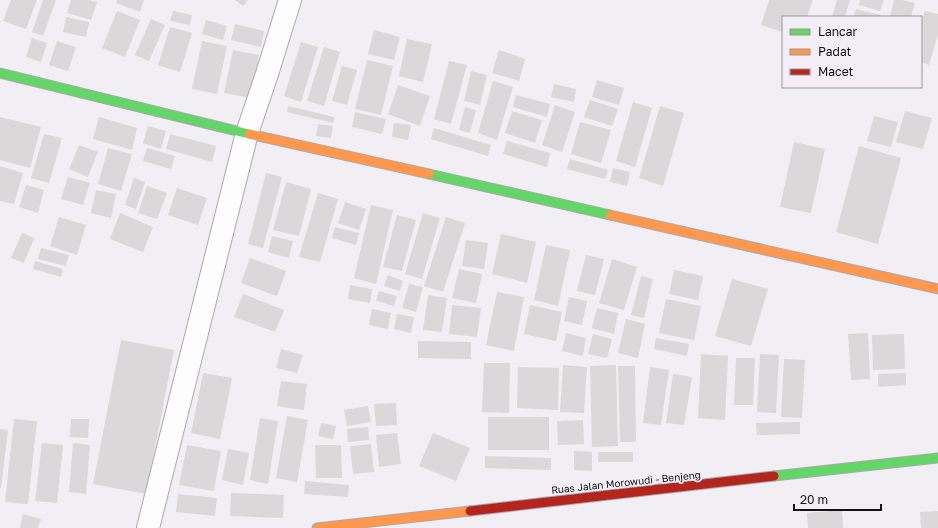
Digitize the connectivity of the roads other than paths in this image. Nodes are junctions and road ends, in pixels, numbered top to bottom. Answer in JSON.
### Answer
{"nodes":[{"id":1,"x":290,"y":0,"type":"edge"},
{"id":2,"x":0,"y":73,"type":"edge"},
{"id":3,"x":247,"y":133,"type":"junction"},
{"id":4,"x":938,"y":289,"type":"edge"},
{"id":5,"x":938,"y":458,"type":"edge"},
{"id":6,"x":148,"y":528,"type":"edge"},
{"id":7,"x":317,"y":528,"type":"edge"}],
"edges":[{"from":1,"to":3,"type":"street"},
{"from":2,"to":3,"type":"street"},
{"from":3,"to":4,"type":"street"},
{"from":3,"to":6,"type":"street"},
{"from":5,"to":7,"type":"street","name":"Ruas Jalan Morowudi - Benjeng"}]}
